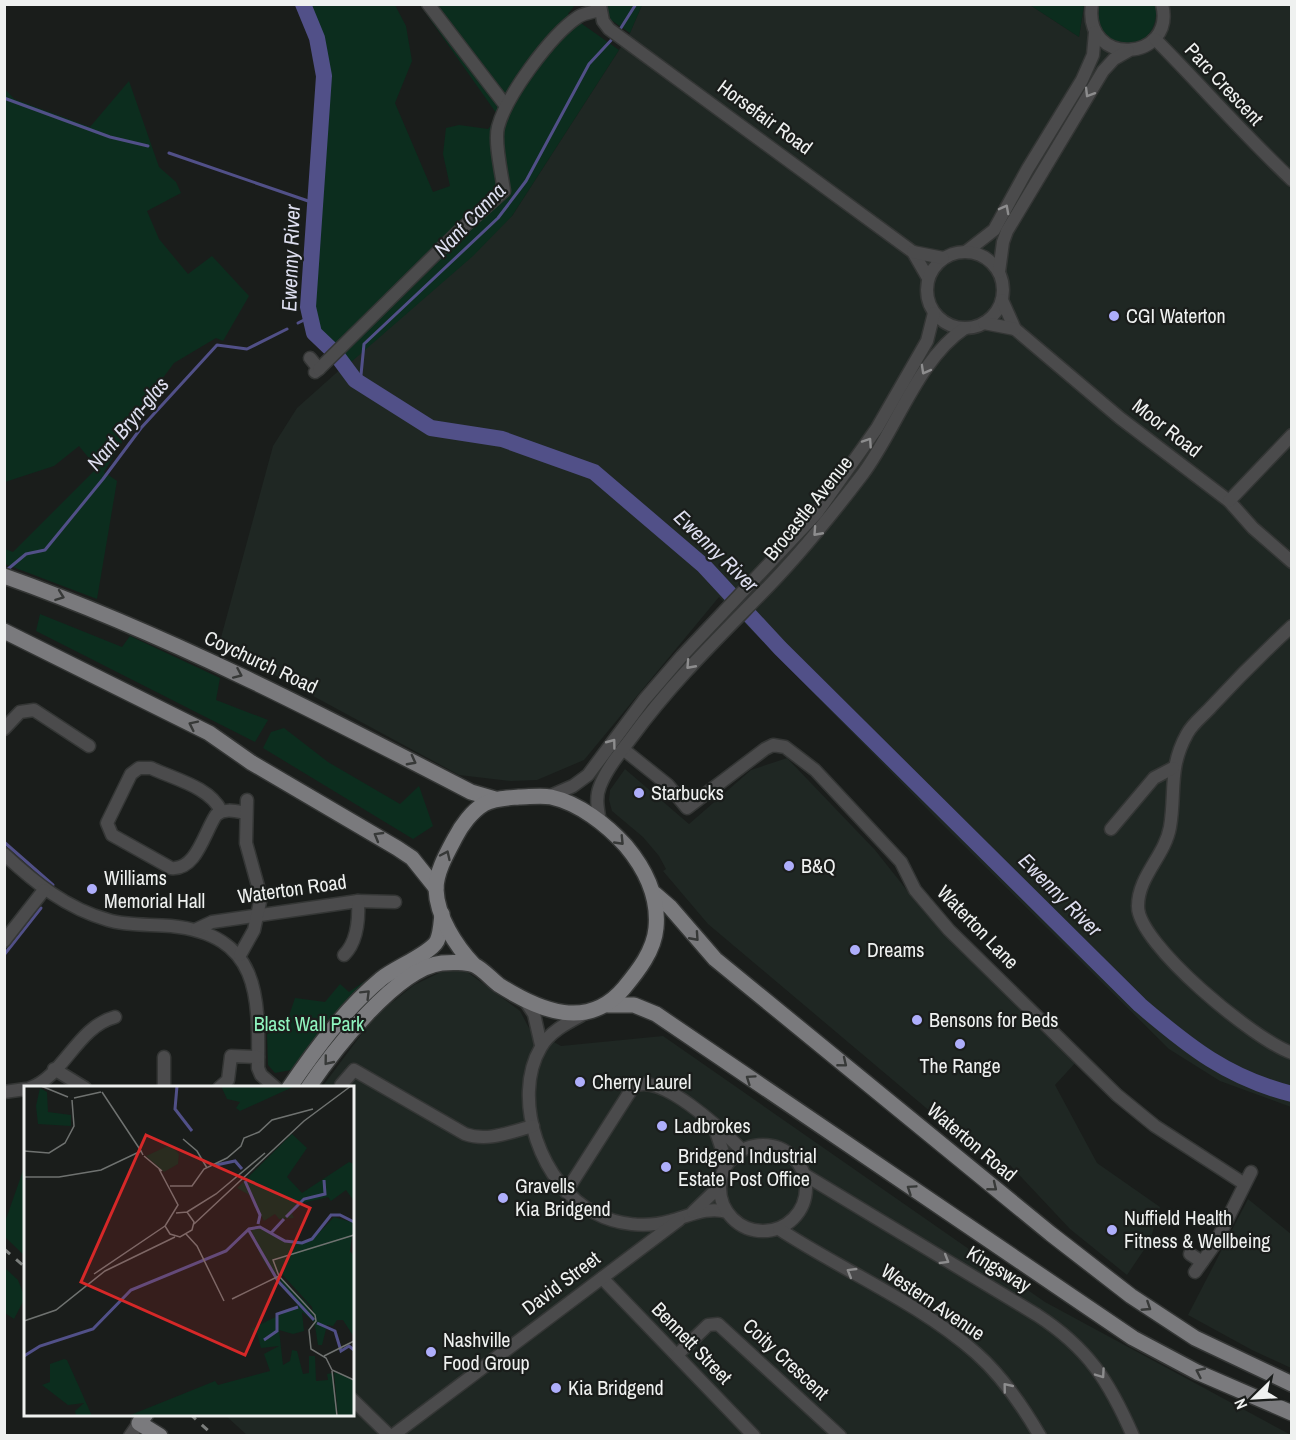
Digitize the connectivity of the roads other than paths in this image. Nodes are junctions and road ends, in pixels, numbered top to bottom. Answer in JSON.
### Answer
{"nodes":[{"id":1,"x":428,"y":4,"type":"edge"},
{"id":2,"x":1092,"y":4,"type":"edge"},
{"id":3,"x":1162,"y":4,"type":"edge"},
{"id":4,"x":600,"y":7,"type":"edge"},
{"id":5,"x":1095,"y":32,"type":"junction"},
{"id":6,"x":1155,"y":39,"type":"junction"},
{"id":7,"x":1128,"y":51,"type":"junction"},
{"id":8,"x":506,"y":106,"type":"junction"},
{"id":9,"x":1292,"y":180,"type":"edge"},
{"id":10,"x":967,"y":251,"type":"junction"},
{"id":11,"x":913,"y":252,"type":"junction"},
{"id":12,"x":943,"y":258,"type":"junction"},
{"id":13,"x":999,"y":273,"type":"junction"},
{"id":14,"x":928,"y":278,"type":"junction"},
{"id":15,"x":1002,"y":300,"type":"junction"},
{"id":16,"x":934,"y":314,"type":"junction"},
{"id":17,"x":984,"y":323,"type":"junction"},
{"id":18,"x":964,"y":328,"type":"junction"},
{"id":19,"x":1015,"y":329,"type":"junction"},
{"id":20,"x":310,"y":358,"type":"dead end"},
{"id":21,"x":1292,"y":435,"type":"edge"},
{"id":22,"x":1229,"y":501,"type":"junction"},
{"id":23,"x":1292,"y":562,"type":"edge"},
{"id":24,"x":4,"y":576,"type":"edge"},
{"id":25,"x":1292,"y":626,"type":"edge"},
{"id":26,"x":4,"y":631,"type":"edge"},
{"id":27,"x":4,"y":729,"type":"edge"},
{"id":28,"x":89,"y":746,"type":"dead end"},
{"id":29,"x":624,"y":748,"type":"junction"},
{"id":30,"x":1173,"y":768,"type":"junction"},
{"id":31,"x":550,"y":796,"type":"junction"},
{"id":32,"x":495,"y":799,"type":"junction"},
{"id":33,"x":247,"y":800,"type":"dead end"},
{"id":34,"x":221,"y":811,"type":"junction"},
{"id":35,"x":246,"y":813,"type":"junction"},
{"id":36,"x":600,"y":822,"type":"junction"},
{"id":37,"x":1111,"y":829,"type":"dead end"},
{"id":38,"x":4,"y":854,"type":"edge"},
{"id":39,"x":436,"y":888,"type":"junction"},
{"id":40,"x":44,"y":890,"type":"junction"},
{"id":41,"x":655,"y":894,"type":"junction"},
{"id":42,"x":358,"y":901,"type":"junction"},
{"id":43,"x":395,"y":902,"type":"dead end"},
{"id":44,"x":442,"y":914,"type":"junction"},
{"id":45,"x":259,"y":916,"type":"junction"},
{"id":46,"x":197,"y":930,"type":"junction"},
{"id":47,"x":4,"y":941,"type":"edge"},
{"id":48,"x":344,"y":955,"type":"dead end"},
{"id":49,"x":240,"y":956,"type":"junction"},
{"id":50,"x":474,"y":965,"type":"junction"},
{"id":51,"x":524,"y":999,"type":"junction"},
{"id":52,"x":608,"y":1005,"type":"junction"},
{"id":53,"x":584,"y":1014,"type":"junction"},
{"id":54,"x":115,"y":1017,"type":"dead end"},
{"id":55,"x":541,"y":1045,"type":"junction"},
{"id":56,"x":1292,"y":1053,"type":"edge"},
{"id":57,"x":164,"y":1057,"type":"dead end"},
{"id":58,"x":258,"y":1057,"type":"junction"},
{"id":59,"x":54,"y":1069,"type":"junction"},
{"id":60,"x":341,"y":1085,"type":"dead end"},
{"id":61,"x":34,"y":1086,"type":"edge"},
{"id":62,"x":82,"y":1086,"type":"edge"},
{"id":63,"x":164,"y":1086,"type":"edge"},
{"id":64,"x":221,"y":1086,"type":"edge"},
{"id":65,"x":274,"y":1086,"type":"edge"},
{"id":66,"x":290,"y":1086,"type":"edge"},
{"id":67,"x":310,"y":1086,"type":"edge"},
{"id":68,"x":24,"y":1089,"type":"edge"},
{"id":69,"x":4,"y":1092,"type":"edge"},
{"id":70,"x":713,"y":1123,"type":"junction"},
{"id":71,"x":533,"y":1126,"type":"junction"},
{"id":72,"x":742,"y":1150,"type":"junction"},
{"id":73,"x":727,"y":1164,"type":"junction"},
{"id":74,"x":1251,"y":1172,"type":"dead end"},
{"id":75,"x":805,"y":1175,"type":"junction"},
{"id":76,"x":1243,"y":1183,"type":"junction"},
{"id":77,"x":720,"y":1186,"type":"junction"},
{"id":78,"x":566,"y":1192,"type":"junction"},
{"id":79,"x":693,"y":1212,"type":"junction"},
{"id":80,"x":728,"y":1212,"type":"junction"},
{"id":81,"x":681,"y":1218,"type":"junction"},
{"id":82,"x":638,"y":1225,"type":"junction"},
{"id":83,"x":779,"y":1229,"type":"junction"},
{"id":84,"x":638,"y":1248,"type":"junction"},
{"id":85,"x":1190,"y":1254,"type":"dead end"},
{"id":86,"x":602,"y":1278,"type":"junction"},
{"id":87,"x":677,"y":1355,"type":"junction"},
{"id":88,"x":1292,"y":1384,"type":"edge"},
{"id":89,"x":354,"y":1401,"type":"edge"},
{"id":90,"x":1292,"y":1413,"type":"edge"},
{"id":91,"x":138,"y":1424,"type":"edge"},
{"id":92,"x":160,"y":1436,"type":"edge"},
{"id":93,"x":391,"y":1436,"type":"edge"},
{"id":94,"x":754,"y":1436,"type":"edge"},
{"id":95,"x":840,"y":1436,"type":"edge"},
{"id":96,"x":1040,"y":1436,"type":"edge"},
{"id":97,"x":1133,"y":1436,"type":"edge"}],
"edges":[{"from":1,"to":8,"type":"street"},
{"from":2,"to":5,"type":"street"},
{"from":3,"to":6,"type":"street"},
{"from":4,"to":8,"type":"street"},
{"from":4,"to":11,"type":"street","name":"Horsefair Road"},
{"from":5,"to":7,"type":"street"},
{"from":10,"to":5,"type":"street","one_way":true},
{"from":6,"to":7,"type":"street"},
{"from":6,"to":9,"type":"street","name":"Parc Crescent"},
{"from":7,"to":13,"type":"street","one_way":true},
{"from":8,"to":20,"type":"street"},
{"from":10,"to":12,"type":"street"},
{"from":10,"to":13,"type":"street"},
{"from":11,"to":12,"type":"street","name":"Horsefair Road"},
{"from":11,"to":14,"type":"street","name":"Horsefair Road"},
{"from":12,"to":14,"type":"street"},
{"from":13,"to":15,"type":"street"},
{"from":14,"to":16,"type":"street"},
{"from":15,"to":17,"type":"street"},
{"from":15,"to":19,"type":"street","name":"Moor Road"},
{"from":16,"to":18,"type":"street"},
{"from":31,"to":16,"type":"street","name":"Brocastle Avenue","one_way":true},
{"from":17,"to":18,"type":"street"},
{"from":17,"to":19,"type":"street","name":"Moor Road"},
{"from":18,"to":29,"type":"street","name":"Brocastle Avenue","one_way":true},
{"from":19,"to":22,"type":"street","name":"Moor Road"},
{"from":21,"to":22,"type":"street"},
{"from":22,"to":23,"type":"street","name":"Moor Road"},
{"from":24,"to":32,"type":"main road","name":"Coychurch Road","one_way":true},
{"from":25,"to":30,"type":"street"},
{"from":39,"to":26,"type":"main road","one_way":true},
{"from":27,"to":28,"type":"street"},
{"from":29,"to":36,"type":"street","name":"Brocastle Avenue"},
{"from":29,"to":76,"type":"street","name":"Waterton Lane"},
{"from":30,"to":37,"type":"street"},
{"from":30,"to":56,"type":"street"},
{"from":31,"to":32,"type":"main road"},
{"from":31,"to":36,"type":"main road"},
{"from":39,"to":32,"type":"main road","one_way":true},
{"from":33,"to":35,"type":"street"},
{"from":34,"to":34,"type":"street"},
{"from":34,"to":35,"type":"street"},
{"from":35,"to":45,"type":"street"},
{"from":36,"to":41,"type":"main road","one_way":true},
{"from":38,"to":40,"type":"street"},
{"from":39,"to":44,"type":"main road"},
{"from":40,"to":46,"type":"street"},
{"from":40,"to":47,"type":"street"},
{"from":41,"to":52,"type":"main road"},
{"from":41,"to":88,"type":"main road","name":"Waterton Road","one_way":true},
{"from":42,"to":43,"type":"street","name":"Waterton Road"},
{"from":42,"to":45,"type":"street","name":"Waterton Road"},
{"from":42,"to":48,"type":"street"},
{"from":44,"to":50,"type":"main road"},
{"from":66,"to":44,"type":"main road","one_way":true},
{"from":45,"to":46,"type":"street","name":"Waterton Road"},
{"from":45,"to":49,"type":"street"},
{"from":46,"to":49,"type":"street"},
{"from":49,"to":58,"type":"street"},
{"from":50,"to":51,"type":"main road"},
{"from":50,"to":67,"type":"main road","one_way":true},
{"from":51,"to":53,"type":"main road"},
{"from":51,"to":55,"type":"street"},
{"from":52,"to":53,"type":"main road"},
{"from":90,"to":52,"type":"main road","one_way":true},
{"from":53,"to":55,"type":"street"},
{"from":54,"to":59,"type":"street"},
{"from":55,"to":71,"type":"street"},
{"from":57,"to":63,"type":"street"},
{"from":58,"to":64,"type":"street"},
{"from":58,"to":65,"type":"street"},
{"from":59,"to":61,"type":"street"},
{"from":59,"to":62,"type":"street"},
{"from":60,"to":71,"type":"street"},
{"from":68,"to":69,"type":"street"},
{"from":70,"to":72,"type":"street"},
{"from":70,"to":73,"type":"street"},
{"from":70,"to":78,"type":"street"},
{"from":71,"to":78,"type":"street"},
{"from":72,"to":73,"type":"street"},
{"from":72,"to":75,"type":"street"},
{"from":73,"to":77,"type":"street"},
{"from":74,"to":76,"type":"street"},
{"from":75,"to":83,"type":"street"},
{"from":75,"to":97,"type":"street","name":"Kingsway","one_way":true},
{"from":76,"to":85,"type":"street"},
{"from":77,"to":79,"type":"street"},
{"from":77,"to":80,"type":"street"},
{"from":78,"to":82,"type":"street"},
{"from":79,"to":80,"type":"street"},
{"from":79,"to":81,"type":"street"},
{"from":80,"to":83,"type":"street"},
{"from":81,"to":82,"type":"street"},
{"from":81,"to":84,"type":"street","name":"David Street"},
{"from":82,"to":84,"type":"street"},
{"from":96,"to":83,"type":"street","name":"Western Avenue","one_way":true},
{"from":84,"to":86,"type":"street","name":"David Street"},
{"from":86,"to":87,"type":"street","name":"Bennett Street"},
{"from":86,"to":93,"type":"street","name":"David Street"},
{"from":87,"to":94,"type":"street","name":"Bennett Street"},
{"from":87,"to":95,"type":"street","name":"Coity Crescent"},
{"from":89,"to":93,"type":"street"},
{"from":91,"to":92,"type":"main road"}]}
